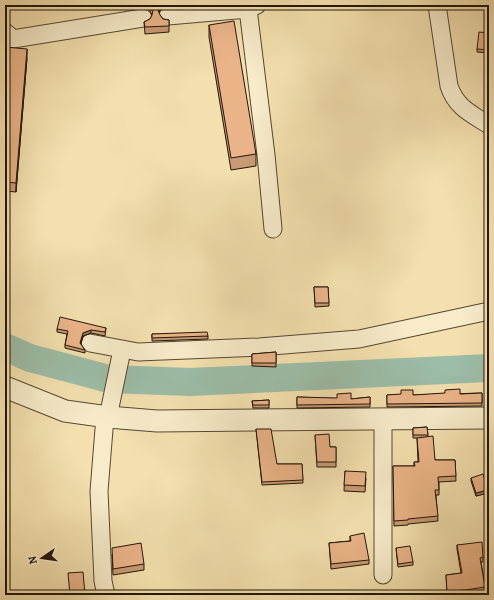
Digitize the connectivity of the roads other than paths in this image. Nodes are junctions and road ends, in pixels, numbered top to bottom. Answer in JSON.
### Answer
{"nodes":[{"id":1,"x":437,"y":5,"type":"edge"},
{"id":2,"x":252,"y":7,"type":"edge"},
{"id":3,"x":168,"y":16,"type":"dead end"},
{"id":4,"x":143,"y":18,"type":"dead end"},
{"id":5,"x":5,"y":32,"type":"edge"},
{"id":6,"x":489,"y":125,"type":"edge"},
{"id":7,"x":273,"y":229,"type":"dead end"},
{"id":8,"x":489,"y":311,"type":"edge"},
{"id":9,"x":90,"y":343,"type":"dead end"},
{"id":10,"x":120,"y":357,"type":"junction"},
{"id":11,"x":5,"y":387,"type":"edge"},
{"id":12,"x":106,"y":417,"type":"junction"},
{"id":13,"x":489,"y":418,"type":"edge"},
{"id":14,"x":383,"y":419,"type":"junction"},
{"id":15,"x":383,"y":575,"type":"dead end"},
{"id":16,"x":106,"y":595,"type":"edge"}],
"edges":[{"from":1,"to":6,"type":"street"},
{"from":2,"to":3,"type":"street"},
{"from":2,"to":7,"type":"street"},
{"from":4,"to":5,"type":"street"},
{"from":8,"to":10,"type":"street"},
{"from":9,"to":10,"type":"street"},
{"from":10,"to":12,"type":"street"},
{"from":11,"to":12,"type":"street"},
{"from":12,"to":14,"type":"street"},
{"from":12,"to":16,"type":"street"},
{"from":13,"to":14,"type":"street"},
{"from":14,"to":15,"type":"street"}]}
